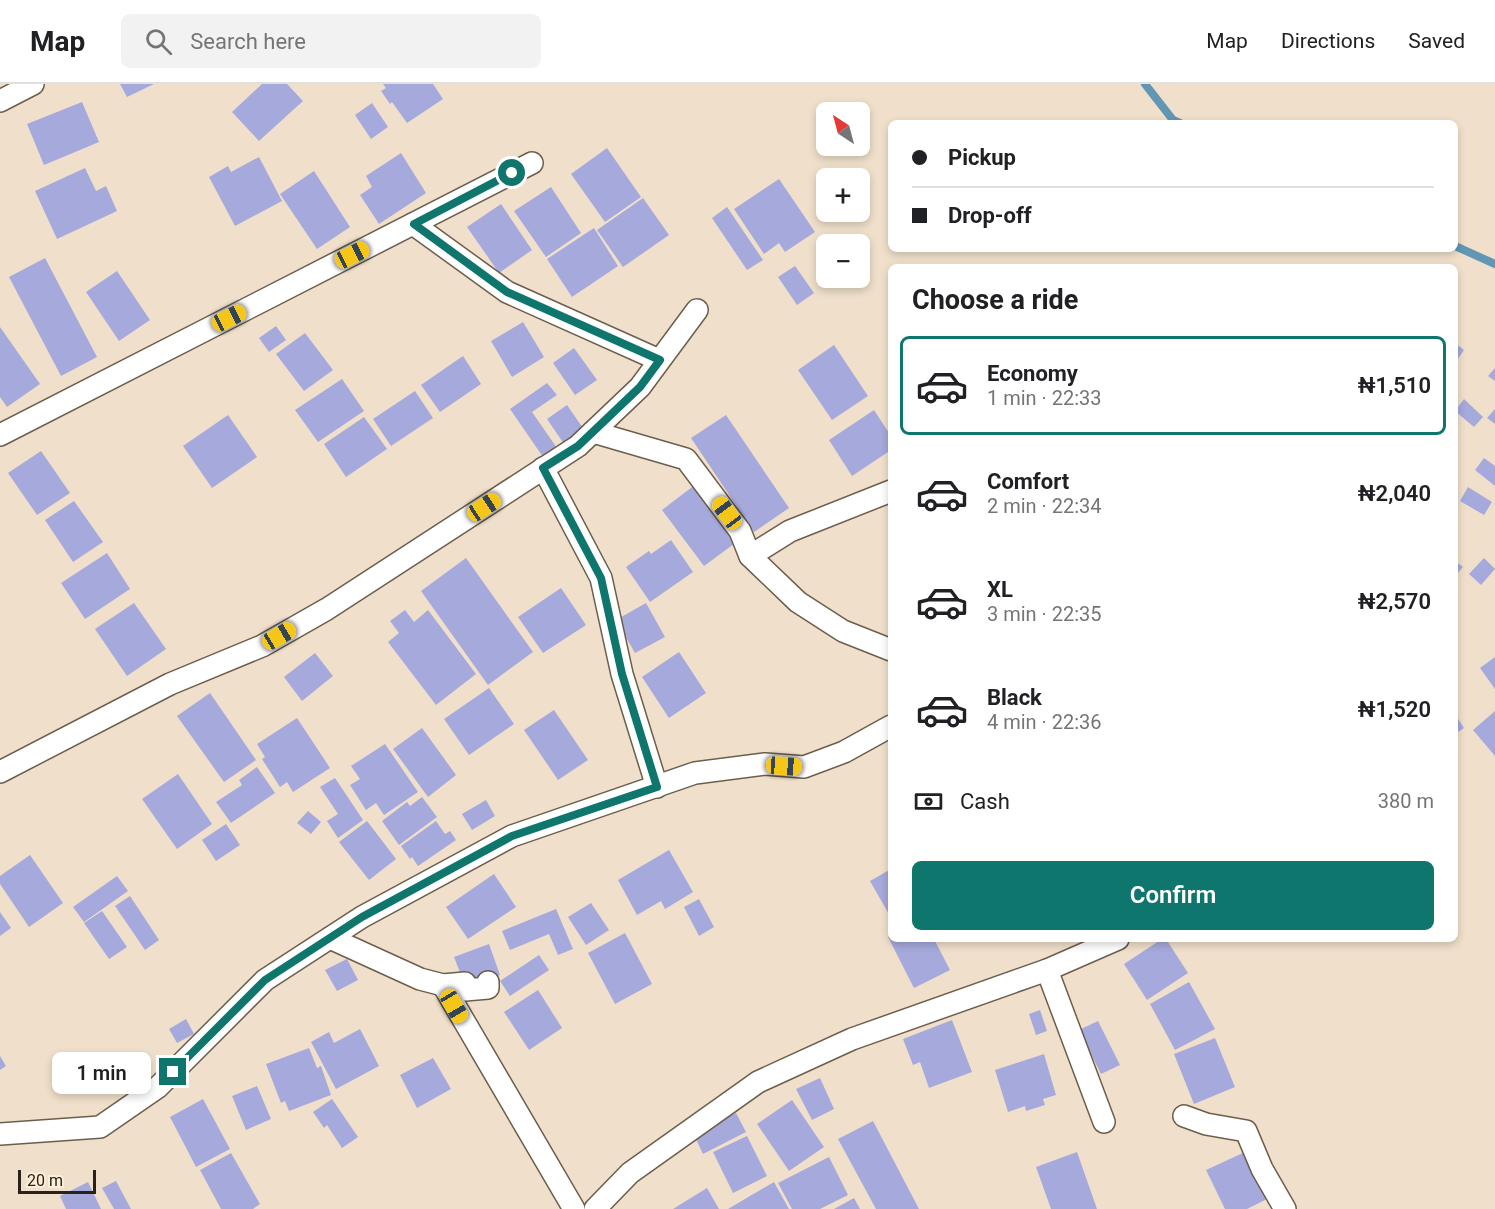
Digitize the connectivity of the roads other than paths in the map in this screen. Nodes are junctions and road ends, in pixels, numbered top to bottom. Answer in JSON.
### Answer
{"nodes":[{"id":1,"x":33,"y":84,"type":"edge"},
{"id":2,"x":0,"y":101,"type":"edge"},
{"id":3,"x":532,"y":163,"type":"dead end"},
{"id":4,"x":414,"y":224,"type":"junction"},
{"id":5,"x":697,"y":310,"type":"dead end"},
{"id":6,"x":660,"y":360,"type":"junction"},
{"id":7,"x":593,"y":432,"type":"junction"},
{"id":8,"x":0,"y":435,"type":"edge"},
{"id":9,"x":543,"y":468,"type":"junction"},
{"id":10,"x":888,"y":492,"type":"edge"},
{"id":11,"x":750,"y":556,"type":"junction"},
{"id":12,"x":888,"y":649,"type":"edge"},
{"id":13,"x":888,"y":728,"type":"edge"},
{"id":14,"x":0,"y":771,"type":"edge"},
{"id":15,"x":657,"y":787,"type":"junction"},
{"id":16,"x":330,"y":938,"type":"junction"},
{"id":17,"x":1111,"y":942,"type":"edge"},
{"id":18,"x":1047,"y":970,"type":"junction"},
{"id":19,"x":488,"y":982,"type":"dead end"},
{"id":20,"x":442,"y":985,"type":"junction"},
{"id":21,"x":1184,"y":1116,"type":"dead end"},
{"id":22,"x":1104,"y":1122,"type":"dead end"},
{"id":23,"x":0,"y":1134,"type":"edge"},
{"id":24,"x":574,"y":1209,"type":"edge"},
{"id":25,"x":595,"y":1209,"type":"edge"},
{"id":26,"x":1285,"y":1209,"type":"edge"}],
"edges":[{"from":1,"to":2,"type":"street"},
{"from":3,"to":4,"type":"street"},
{"from":4,"to":6,"type":"street"},
{"from":4,"to":8,"type":"street"},
{"from":5,"to":6,"type":"street"},
{"from":6,"to":7,"type":"street"},
{"from":7,"to":9,"type":"street"},
{"from":7,"to":11,"type":"street"},
{"from":9,"to":14,"type":"street"},
{"from":9,"to":15,"type":"street"},
{"from":10,"to":11,"type":"street"},
{"from":11,"to":12,"type":"street"},
{"from":13,"to":15,"type":"street"},
{"from":15,"to":16,"type":"street"},
{"from":16,"to":20,"type":"street"},
{"from":16,"to":23,"type":"street"},
{"from":17,"to":18,"type":"street"},
{"from":18,"to":22,"type":"street"},
{"from":18,"to":25,"type":"street"},
{"from":19,"to":20,"type":"street"},
{"from":20,"to":24,"type":"street"},
{"from":21,"to":26,"type":"street"}]}
